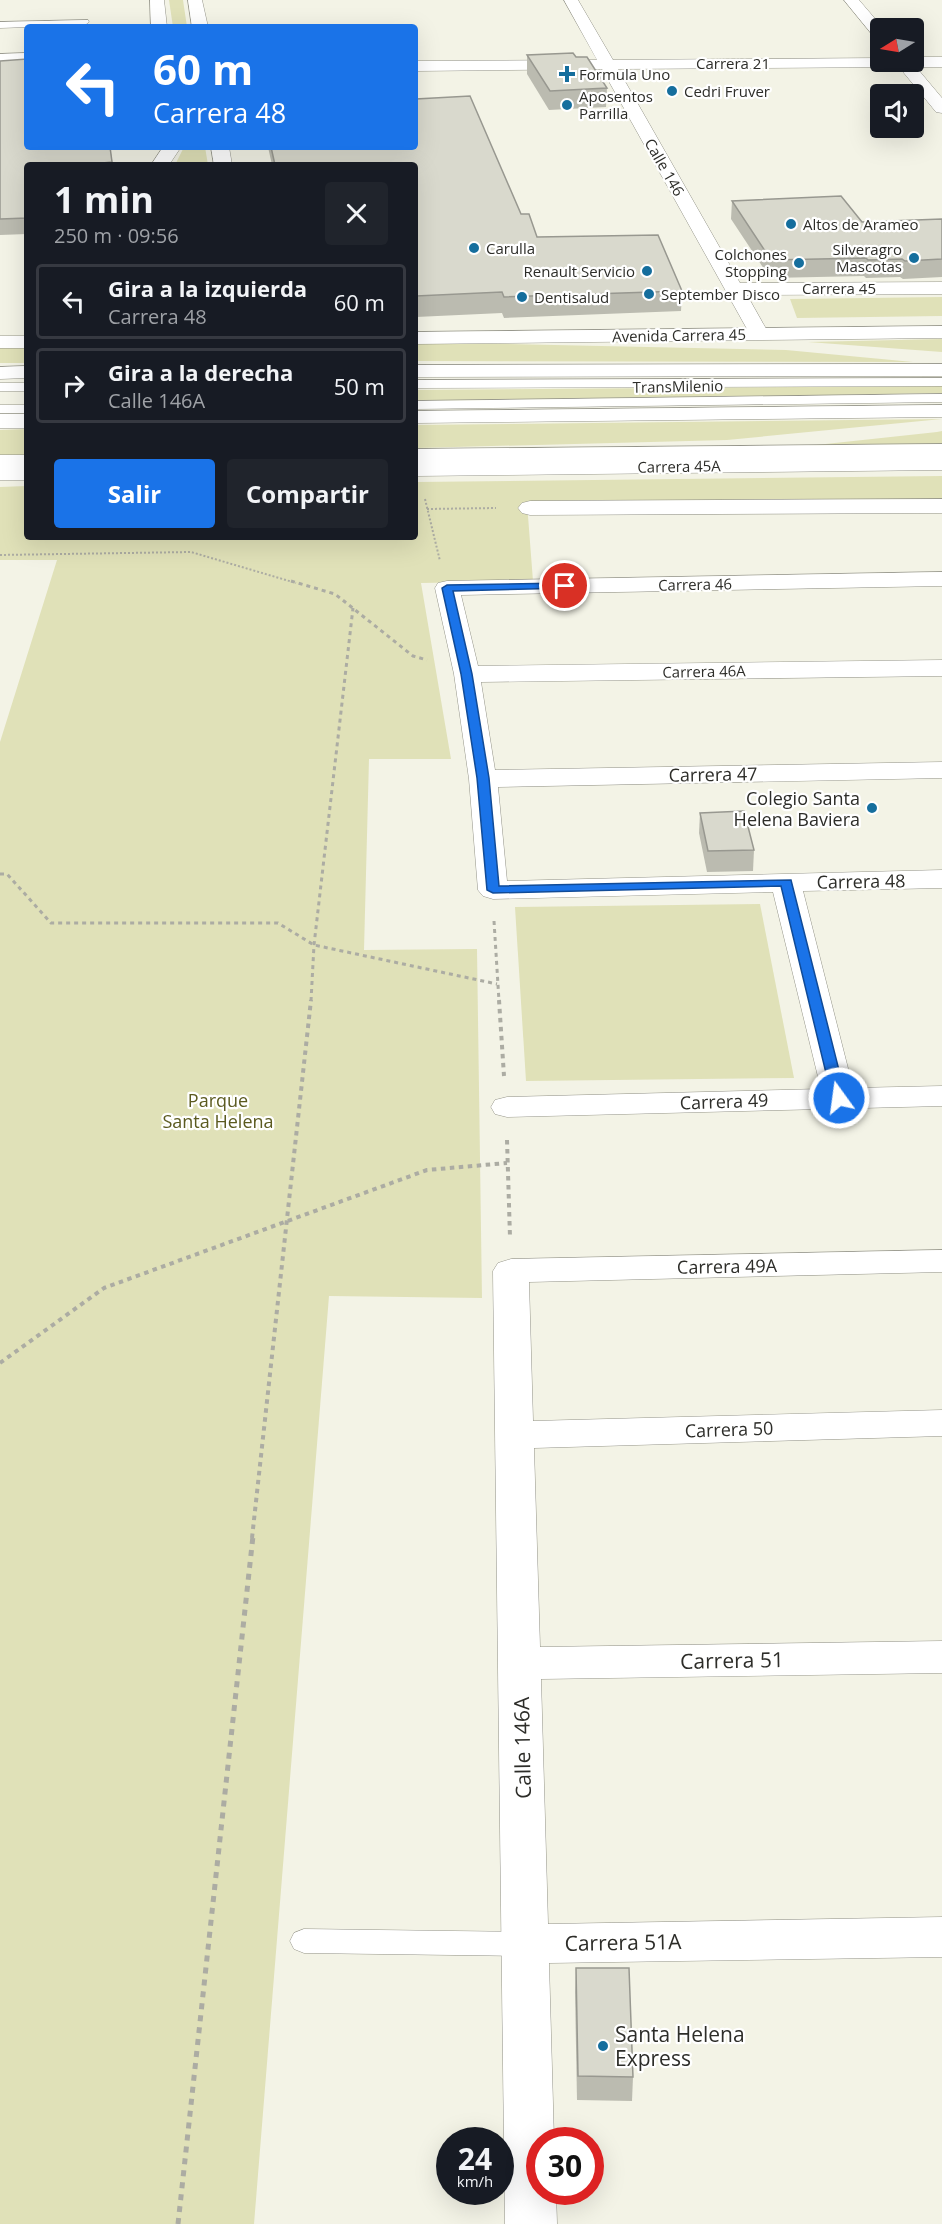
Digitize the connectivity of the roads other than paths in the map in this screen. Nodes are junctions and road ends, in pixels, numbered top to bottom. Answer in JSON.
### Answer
{"nodes":[{"id":1,"x":156,"y":0,"type":"edge"},
{"id":2,"x":195,"y":0,"type":"edge"},
{"id":3,"x":571,"y":0,"type":"edge"},
{"id":4,"x":851,"y":0,"type":"edge"},
{"id":5,"x":85,"y":22,"type":"dead end"},
{"id":6,"x":870,"y":23,"type":"edge"},
{"id":7,"x":24,"y":24,"type":"edge"},
{"id":8,"x":28,"y":24,"type":"edge"},
{"id":9,"x":159,"y":24,"type":"edge"},
{"id":10,"x":199,"y":24,"type":"edge"},
{"id":11,"x":0,"y":25,"type":"edge"},
{"id":12,"x":0,"y":54,"type":"edge"},
{"id":13,"x":24,"y":58,"type":"edge"},
{"id":14,"x":0,"y":59,"type":"edge"},
{"id":15,"x":870,"y":62,"type":"edge"},
{"id":16,"x":924,"y":62,"type":"edge"},
{"id":17,"x":942,"y":62,"type":"edge"},
{"id":18,"x":607,"y":65,"type":"junction"},
{"id":19,"x":418,"y":66,"type":"edge"},
{"id":20,"x":911,"y":72,"type":"edge"},
{"id":21,"x":942,"y":108,"type":"edge"},
{"id":22,"x":942,"y":288,"type":"edge"},
{"id":23,"x":735,"y":289,"type":"junction"},
{"id":24,"x":942,"y":332,"type":"edge"},
{"id":25,"x":759,"y":334,"type":"junction"},
{"id":26,"x":569,"y":337,"type":"junction"},
{"id":27,"x":418,"y":338,"type":"edge"},
{"id":28,"x":0,"y":342,"type":"edge"},
{"id":29,"x":24,"y":342,"type":"edge"},
{"id":30,"x":942,"y":357,"type":"edge"},
{"id":31,"x":942,"y":370,"type":"edge"},
{"id":32,"x":418,"y":371,"type":"edge"},
{"id":33,"x":24,"y":372,"type":"edge"},
{"id":34,"x":0,"y":373,"type":"edge"},
{"id":35,"x":942,"y":382,"type":"edge"},
{"id":36,"x":418,"y":384,"type":"edge"},
{"id":37,"x":0,"y":387,"type":"edge"},
{"id":38,"x":24,"y":387,"type":"edge"},
{"id":39,"x":942,"y":398,"type":"edge"},
{"id":40,"x":418,"y":405,"type":"edge"},
{"id":41,"x":0,"y":409,"type":"edge"},
{"id":42,"x":24,"y":409,"type":"edge"},
{"id":43,"x":942,"y":411,"type":"edge"},
{"id":44,"x":418,"y":417,"type":"edge"},
{"id":45,"x":0,"y":421,"type":"edge"},
{"id":46,"x":24,"y":421,"type":"edge"},
{"id":47,"x":942,"y":428,"type":"edge"},
{"id":48,"x":942,"y":451,"type":"edge"},
{"id":49,"x":667,"y":453,"type":"junction"},
{"id":50,"x":418,"y":456,"type":"edge"},
{"id":51,"x":0,"y":462,"type":"edge"},
{"id":52,"x":24,"y":462,"type":"edge"},
{"id":53,"x":942,"y":464,"type":"edge"},
{"id":54,"x":418,"y":469,"type":"edge"},
{"id":55,"x":0,"y":473,"type":"edge"},
{"id":56,"x":24,"y":473,"type":"edge"},
{"id":57,"x":942,"y":506,"type":"edge"},
{"id":58,"x":530,"y":508,"type":"road end"},
{"id":59,"x":942,"y":579,"type":"edge"},
{"id":60,"x":942,"y":668,"type":"edge"},
{"id":61,"x":467,"y":674,"type":"junction"},
{"id":62,"x":942,"y":770,"type":"edge"},
{"id":63,"x":483,"y":778,"type":"junction"},
{"id":64,"x":942,"y":879,"type":"edge"},
{"id":65,"x":786,"y":883,"type":"junction"},
{"id":66,"x":942,"y":1096,"type":"edge"},
{"id":67,"x":839,"y":1098,"type":"junction"},
{"id":68,"x":507,"y":1107,"type":"dead end"},
{"id":69,"x":942,"y":1261,"type":"edge"},
{"id":70,"x":511,"y":1271,"type":"joint"},
{"id":71,"x":942,"y":1423,"type":"edge"},
{"id":72,"x":516,"y":1435,"type":"junction"},
{"id":73,"x":942,"y":1657,"type":"edge"},
{"id":74,"x":521,"y":1663,"type":"junction"},
{"id":75,"x":942,"y":1937,"type":"edge"},
{"id":76,"x":304,"y":1941,"type":"dead end"},
{"id":77,"x":525,"y":1944,"type":"junction"},
{"id":78,"x":531,"y":2224,"type":"edge"}],
"edges":[{"from":1,"to":9,"type":"main road"},
{"from":2,"to":10,"type":"main road"},
{"from":3,"to":18,"type":"main road","name":"Calle 146"},
{"from":4,"to":6,"type":"main road"},
{"from":5,"to":8,"type":"lane"},
{"from":7,"to":11,"type":"lane"},
{"from":12,"to":14,"type":"lane"},
{"from":13,"to":14,"type":"main road"},
{"from":15,"to":18,"type":"main road","name":"Carrera 21"},
{"from":16,"to":17,"type":"main road","name":"Carrera 21"},
{"from":18,"to":19,"type":"main road","name":"Carrera 21"},
{"from":18,"to":23,"type":"main road","name":"Calle 146"},
{"from":20,"to":21,"type":"main road"},
{"from":22,"to":23,"type":"main road","name":"Carrera 45"},
{"from":23,"to":25,"type":"main road","name":"Calle 146"},
{"from":24,"to":25,"type":"main road","name":"Avenida Carrera 45"},
{"from":25,"to":26,"type":"main road","name":"Avenida Carrera 45"},
{"from":26,"to":27,"type":"main road","name":"Avenida Carrera 45"},
{"from":26,"to":30,"type":"main road"},
{"from":28,"to":29,"type":"main road"},
{"from":31,"to":32,"type":"main road","name":"Avenida Carrera 45"},
{"from":33,"to":34,"type":"main road"},
{"from":35,"to":36,"type":"lane","name":"TransMilenio"},
{"from":37,"to":38,"type":"lane"},
{"from":39,"to":40,"type":"lane","name":"TransMilenio"},
{"from":41,"to":42,"type":"lane"},
{"from":43,"to":44,"type":"main road"},
{"from":45,"to":46,"type":"main road"},
{"from":47,"to":49,"type":"main road"},
{"from":48,"to":49,"type":"main road"},
{"from":49,"to":50,"type":"main road"},
{"from":51,"to":52,"type":"main road"},
{"from":53,"to":54,"type":"main road","name":"Carrera 45A"},
{"from":55,"to":56,"type":"main road"},
{"from":57,"to":58,"type":"main road"},
{"from":59,"to":61,"type":"main road","name":"Carrera 46"},
{"from":60,"to":61,"type":"main road","name":"Carrera 46A"},
{"from":61,"to":63,"type":"main road"},
{"from":62,"to":63,"type":"main road","name":"Carrera 47"},
{"from":63,"to":65,"type":"main road","name":"Carrera 48"},
{"from":64,"to":65,"type":"main road","name":"Carrera 48"},
{"from":65,"to":67,"type":"main road"},
{"from":66,"to":67,"type":"main road","name":"Carrera 49"},
{"from":67,"to":68,"type":"main road","name":"Carrera 49"},
{"from":69,"to":70,"type":"main road","name":"Carrera 49A"},
{"from":70,"to":72,"type":"main road","name":"Calle 146A"},
{"from":71,"to":72,"type":"main road","name":"Carrera 50"},
{"from":72,"to":74,"type":"main road","name":"Calle 146A"},
{"from":73,"to":74,"type":"main road","name":"Carrera 51"},
{"from":74,"to":77,"type":"main road","name":"Calle 146A"},
{"from":75,"to":77,"type":"main road","name":"Carrera 51A"},
{"from":76,"to":77,"type":"lane","name":"Carrera 51A"},
{"from":77,"to":78,"type":"main road","name":"Calle 146A"}]}
